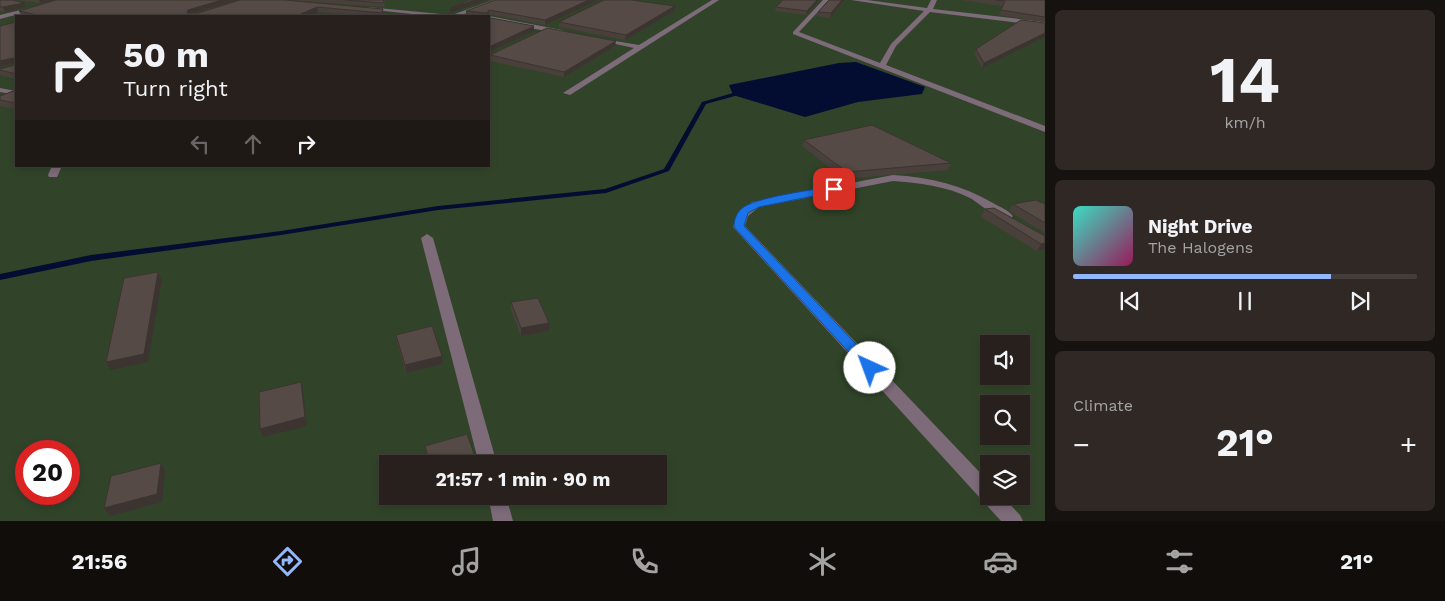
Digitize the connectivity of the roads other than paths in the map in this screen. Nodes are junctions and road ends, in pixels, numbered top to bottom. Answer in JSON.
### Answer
{"nodes":[{"id":1,"x":69,"y":0,"type":"edge"},
{"id":2,"x":498,"y":0,"type":"edge"},
{"id":3,"x":716,"y":0,"type":"edge"},
{"id":4,"x":826,"y":0,"type":"edge"},
{"id":5,"x":854,"y":0,"type":"edge"},
{"id":6,"x":934,"y":0,"type":"edge"},
{"id":7,"x":24,"y":4,"type":"edge"},
{"id":8,"x":40,"y":7,"type":"junction"},
{"id":9,"x":361,"y":8,"type":"edge"},
{"id":10,"x":929,"y":10,"type":"junction"},
{"id":11,"x":463,"y":14,"type":"junction"},
{"id":12,"x":439,"y":15,"type":"edge"},
{"id":13,"x":458,"y":15,"type":"edge"},
{"id":14,"x":470,"y":15,"type":"edge"},
{"id":15,"x":0,"y":17,"type":"edge"},
{"id":16,"x":490,"y":18,"type":"edge"},
{"id":17,"x":1045,"y":24,"type":"edge"},
{"id":18,"x":555,"y":25,"type":"edge"},
{"id":19,"x":546,"y":29,"type":"junction"},
{"id":20,"x":574,"y":34,"type":"edge"},
{"id":21,"x":530,"y":37,"type":"edge"},
{"id":22,"x":592,"y":38,"type":"edge"},
{"id":23,"x":638,"y":47,"type":"junction"},
{"id":24,"x":882,"y":66,"type":"junction"},
{"id":25,"x":0,"y":90,"type":"edge"},
{"id":26,"x":15,"y":93,"type":"edge"},
{"id":27,"x":567,"y":93,"type":"dead end"},
{"id":28,"x":1045,"y":129,"type":"edge"},
{"id":29,"x":1021,"y":225,"type":"edge"},
{"id":30,"x":428,"y":238,"type":"dead end"},
{"id":31,"x":486,"y":455,"type":"edge"},
{"id":32,"x":980,"y":485,"type":"edge"},
{"id":33,"x":499,"y":505,"type":"edge"},
{"id":34,"x":998,"y":505,"type":"edge"},
{"id":35,"x":503,"y":521,"type":"edge"},
{"id":36,"x":1013,"y":521,"type":"edge"}],
"edges":[{"from":1,"to":8,"type":"street"},
{"from":2,"to":11,"type":"street"},
{"from":3,"to":23,"type":"street"},
{"from":4,"to":24,"type":"street"},
{"from":5,"to":10,"type":"street"},
{"from":6,"to":10,"type":"street"},
{"from":7,"to":8,"type":"street"},
{"from":8,"to":15,"type":"street"},
{"from":9,"to":12,"type":"street"},
{"from":10,"to":17,"type":"street"},
{"from":10,"to":24,"type":"street"},
{"from":11,"to":13,"type":"street"},
{"from":11,"to":14,"type":"street"},
{"from":16,"to":19,"type":"street"},
{"from":18,"to":19,"type":"street"},
{"from":19,"to":20,"type":"street"},
{"from":19,"to":21,"type":"street"},
{"from":22,"to":23,"type":"street"},
{"from":23,"to":27,"type":"street"},
{"from":24,"to":28,"type":"street"},
{"from":25,"to":26,"type":"street"},
{"from":29,"to":32,"type":"street"},
{"from":30,"to":31,"type":"street"},
{"from":33,"to":35,"type":"street"},
{"from":34,"to":36,"type":"street"}]}
